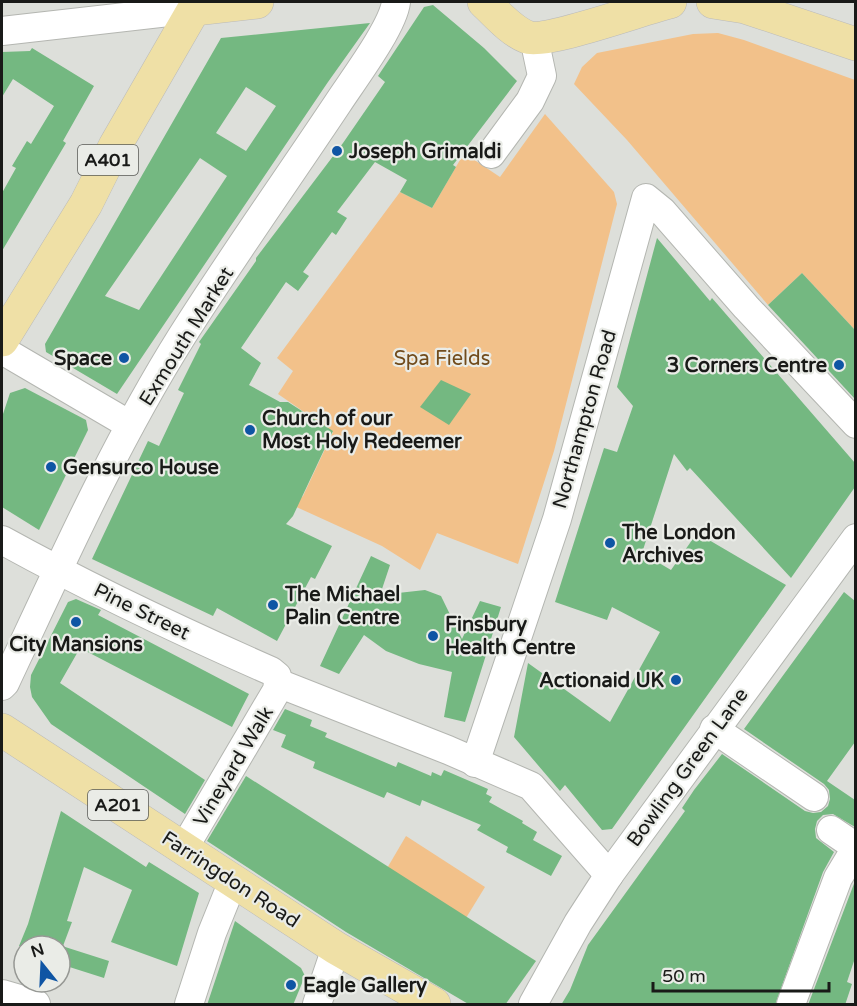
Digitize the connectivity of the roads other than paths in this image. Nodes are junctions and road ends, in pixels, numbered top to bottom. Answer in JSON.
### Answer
{"nodes":[{"id":1,"x":257,"y":2,"type":"edge"},
{"id":2,"x":396,"y":2,"type":"edge"},
{"id":3,"x":484,"y":2,"type":"edge"},
{"id":4,"x":670,"y":2,"type":"edge"},
{"id":5,"x":713,"y":2,"type":"edge"},
{"id":6,"x":196,"y":5,"type":"edge"},
{"id":7,"x":2,"y":31,"type":"edge"},
{"id":8,"x":534,"y":38,"type":"junction"},
{"id":9,"x":855,"y":44,"type":"edge"},
{"id":10,"x":491,"y":154,"type":"dead end"},
{"id":11,"x":2,"y":340,"type":"edge"},
{"id":12,"x":2,"y":350,"type":"edge"},
{"id":13,"x":855,"y":424,"type":"edge"},
{"id":14,"x":130,"y":425,"type":"junction"},
{"id":15,"x":855,"y":538,"type":"edge"},
{"id":16,"x":2,"y":540,"type":"edge"},
{"id":17,"x":57,"y":570,"type":"junction"},
{"id":18,"x":279,"y":683,"type":"junction"},
{"id":19,"x":2,"y":686,"type":"edge"},
{"id":20,"x":714,"y":729,"type":"junction"},
{"id":21,"x":2,"y":730,"type":"edge"},
{"id":22,"x":475,"y":763,"type":"junction"},
{"id":23,"x":814,"y":797,"type":"dead end"},
{"id":24,"x":831,"y":830,"type":"dead end"},
{"id":25,"x":855,"y":847,"type":"edge"},
{"id":26,"x":184,"y":848,"type":"junction"},
{"id":27,"x":609,"y":874,"type":"junction"},
{"id":28,"x":233,"y":881,"type":"junction"},
{"id":29,"x":336,"y":948,"type":"junction"},
{"id":30,"x":2,"y":994,"type":"edge"},
{"id":31,"x":36,"y":1005,"type":"edge"},
{"id":32,"x":189,"y":1005,"type":"edge"},
{"id":33,"x":317,"y":1005,"type":"edge"},
{"id":34,"x":434,"y":1005,"type":"edge"},
{"id":35,"x":533,"y":1005,"type":"edge"},
{"id":36,"x":791,"y":1005,"type":"edge"}],
"edges":[{"from":1,"to":6,"type":"main road"},
{"from":2,"to":14,"type":"street","name":"Exmouth Market"},
{"from":3,"to":8,"type":"main road"},
{"from":4,"to":8,"type":"main road"},
{"from":5,"to":9,"type":"main road"},
{"from":6,"to":7,"type":"street"},
{"from":6,"to":11,"type":"main road","number":"A401"},
{"from":8,"to":10,"type":"street"},
{"from":12,"to":14,"type":"street"},
{"from":13,"to":22,"type":"street","name":"Northampton Road"},
{"from":14,"to":17,"type":"street","name":"Exmouth Market"},
{"from":15,"to":20,"type":"street","name":"Bowling Green Lane"},
{"from":16,"to":17,"type":"street","name":"Pine Street"},
{"from":17,"to":18,"type":"street","name":"Pine Street"},
{"from":17,"to":19,"type":"street","name":"Exmouth Market"},
{"from":18,"to":22,"type":"street","name":"Pine Street"},
{"from":18,"to":26,"type":"street","name":"Vineyard Walk"},
{"from":20,"to":23,"type":"street"},
{"from":20,"to":27,"type":"street","name":"Bowling Green Lane"},
{"from":21,"to":26,"type":"main road","name":"Farringdon Road","number":"A201"},
{"from":22,"to":27,"type":"street"},
{"from":24,"to":25,"type":"street"},
{"from":25,"to":36,"type":"street"},
{"from":26,"to":28,"type":"main road","name":"Farringdon Road","number":"A201"},
{"from":27,"to":35,"type":"street","name":"Bowling Green Lane"},
{"from":28,"to":29,"type":"main road","name":"Farringdon Road","number":"A201"},
{"from":28,"to":32,"type":"street"},
{"from":29,"to":33,"type":"street"},
{"from":29,"to":34,"type":"main road","name":"Farringdon Road","number":"A201"},
{"from":30,"to":31,"type":"street"}]}
